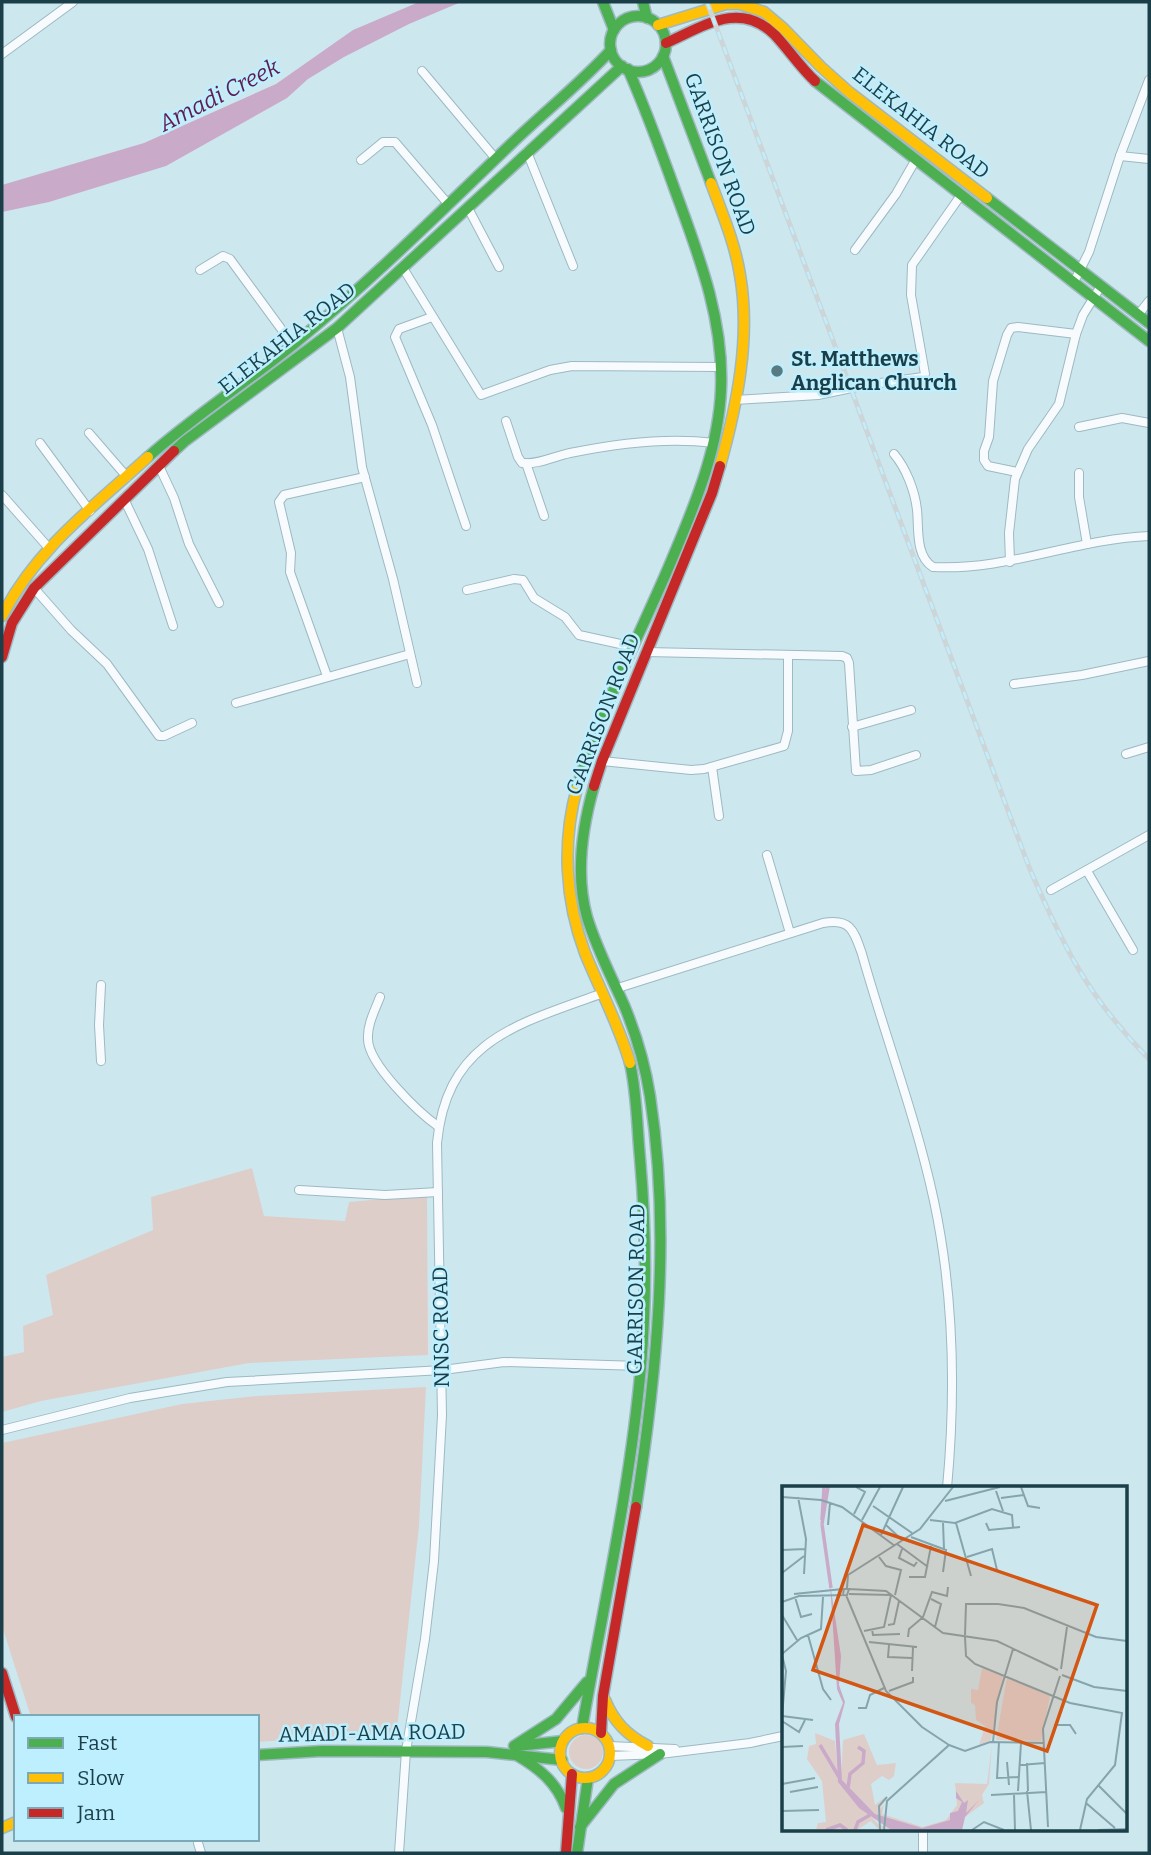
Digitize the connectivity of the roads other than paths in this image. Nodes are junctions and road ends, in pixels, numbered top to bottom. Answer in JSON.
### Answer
{"nodes":[{"id":1,"x":73,"y":2,"type":"edge"},
{"id":2,"x":603,"y":2,"type":"edge"},
{"id":3,"x":643,"y":2,"type":"edge"},
{"id":4,"x":647,"y":18,"type":"junction"},
{"id":5,"x":658,"y":25,"type":"junction"},
{"id":6,"x":614,"y":30,"type":"junction"},
{"id":7,"x":666,"y":43,"type":"junction"},
{"id":8,"x":611,"y":50,"type":"junction"},
{"id":9,"x":2,"y":54,"type":"edge"},
{"id":10,"x":663,"y":56,"type":"junction"},
{"id":11,"x":625,"y":68,"type":"junction"},
{"id":12,"x":422,"y":71,"type":"dead end"},
{"id":13,"x":1148,"y":85,"type":"edge"},
{"id":14,"x":527,"y":152,"type":"junction"},
{"id":15,"x":1120,"y":156,"type":"junction"},
{"id":16,"x":496,"y":159,"type":"junction"},
{"id":17,"x":1149,"y":159,"type":"edge"},
{"id":18,"x":361,"y":160,"type":"dead end"},
{"id":19,"x":915,"y":161,"type":"junction"},
{"id":20,"x":961,"y":195,"type":"junction"},
{"id":21,"x":449,"y":205,"type":"junction"},
{"id":22,"x":468,"y":208,"type":"junction"},
{"id":23,"x":855,"y":250,"type":"dead end"},
{"id":24,"x":573,"y":266,"type":"dead end"},
{"id":25,"x":499,"y":267,"type":"dead end"},
{"id":26,"x":404,"y":268,"type":"junction"},
{"id":27,"x":200,"y":270,"type":"dead end"},
{"id":28,"x":1081,"y":271,"type":"junction"},
{"id":29,"x":1074,"y":282,"type":"junction"},
{"id":30,"x":1101,"y":286,"type":"junction"},
{"id":31,"x":1094,"y":298,"type":"junction"},
{"id":32,"x":1149,"y":301,"type":"edge"},
{"id":33,"x":1138,"y":315,"type":"junction"},
{"id":34,"x":432,"y":317,"type":"junction"},
{"id":35,"x":1149,"y":323,"type":"edge"},
{"id":36,"x":337,"y":328,"type":"junction"},
{"id":37,"x":1076,"y":334,"type":"junction"},
{"id":38,"x":1149,"y":341,"type":"edge"},
{"id":39,"x":293,"y":345,"type":"junction"},
{"id":40,"x":720,"y":367,"type":"junction"},
{"id":41,"x":735,"y":400,"type":"junction"},
{"id":42,"x":506,"y":421,"type":"dead end"},
{"id":43,"x":1149,"y":423,"type":"edge"},
{"id":44,"x":1079,"y":427,"type":"dead end"},
{"id":45,"x":89,"y":433,"type":"dead end"},
{"id":46,"x":40,"y":443,"type":"dead end"},
{"id":47,"x":713,"y":443,"type":"junction"},
{"id":48,"x":894,"y":454,"type":"dead end"},
{"id":49,"x":526,"y":463,"type":"junction"},
{"id":50,"x":159,"y":466,"type":"junction"},
{"id":51,"x":1017,"y":472,"type":"junction"},
{"id":52,"x":1079,"y":473,"type":"dead end"},
{"id":53,"x":127,"y":477,"type":"junction"},
{"id":54,"x":365,"y":477,"type":"junction"},
{"id":55,"x":2,"y":495,"type":"edge"},
{"id":56,"x":124,"y":499,"type":"junction"},
{"id":57,"x":90,"y":511,"type":"junction"},
{"id":58,"x":544,"y":516,"type":"dead end"},
{"id":59,"x":466,"y":526,"type":"dead end"},
{"id":60,"x":1149,"y":536,"type":"edge"},
{"id":61,"x":1087,"y":544,"type":"junction"},
{"id":62,"x":48,"y":547,"type":"junction"},
{"id":63,"x":1010,"y":562,"type":"junction"},
{"id":64,"x":34,"y":588,"type":"junction"},
{"id":65,"x":467,"y":590,"type":"dead end"},
{"id":66,"x":219,"y":603,"type":"dead end"},
{"id":67,"x":2,"y":616,"type":"edge"},
{"id":68,"x":173,"y":626,"type":"dead end"},
{"id":69,"x":634,"y":648,"type":"junction"},
{"id":70,"x":646,"y":652,"type":"junction"},
{"id":71,"x":410,"y":654,"type":"junction"},
{"id":72,"x":788,"y":656,"type":"junction"},
{"id":73,"x":2,"y":657,"type":"edge"},
{"id":74,"x":1149,"y":661,"type":"edge"},
{"id":75,"x":327,"y":676,"type":"junction"},
{"id":76,"x":417,"y":683,"type":"dead end"},
{"id":77,"x":1014,"y":684,"type":"dead end"},
{"id":78,"x":236,"y":703,"type":"dead end"},
{"id":79,"x":911,"y":709,"type":"dead end"},
{"id":80,"x":192,"y":723,"type":"dead end"},
{"id":81,"x":852,"y":727,"type":"junction"},
{"id":82,"x":1149,"y":747,"type":"edge"},
{"id":83,"x":1125,"y":754,"type":"dead end"},
{"id":84,"x":916,"y":755,"type":"dead end"},
{"id":85,"x":602,"y":761,"type":"junction"},
{"id":86,"x":712,"y":767,"type":"junction"},
{"id":87,"x":719,"y":816,"type":"dead end"},
{"id":88,"x":1149,"y":835,"type":"edge"},
{"id":89,"x":767,"y":855,"type":"dead end"},
{"id":90,"x":1087,"y":871,"type":"junction"},
{"id":91,"x":1051,"y":890,"type":"dead end"},
{"id":92,"x":790,"y":933,"type":"junction"},
{"id":93,"x":1133,"y":950,"type":"dead end"},
{"id":94,"x":101,"y":985,"type":"dead end"},
{"id":95,"x":618,"y":988,"type":"junction"},
{"id":96,"x":603,"y":993,"type":"junction"},
{"id":97,"x":380,"y":997,"type":"dead end"},
{"id":98,"x":101,"y":1060,"type":"dead end"},
{"id":99,"x":439,"y":1127,"type":"junction"},
{"id":100,"x":299,"y":1190,"type":"dead end"},
{"id":101,"x":438,"y":1192,"type":"junction"},
{"id":102,"x":641,"y":1366,"type":"junction"},
{"id":103,"x":443,"y":1370,"type":"junction"},
{"id":104,"x":2,"y":1430,"type":"edge"},
{"id":105,"x":947,"y":1486,"type":"edge"},
{"id":106,"x":2,"y":1673,"type":"edge"},
{"id":107,"x":591,"y":1676,"type":"junction"},
{"id":108,"x":603,"y":1696,"type":"junction"},
{"id":109,"x":15,"y":1715,"type":"edge"},
{"id":110,"x":582,"y":1728,"type":"junction"},
{"id":111,"x":601,"y":1733,"type":"junction"},
{"id":112,"x":782,"y":1737,"type":"edge"},
{"id":113,"x":564,"y":1741,"type":"junction"},
{"id":114,"x":648,"y":1746,"type":"junction"},
{"id":115,"x":685,"y":1750,"type":"junction"},
{"id":116,"x":405,"y":1751,"type":"junction"},
{"id":117,"x":516,"y":1751,"type":"junction"},
{"id":118,"x":610,"y":1751,"type":"junction"},
{"id":119,"x":660,"y":1754,"type":"junction"},
{"id":120,"x":259,"y":1755,"type":"edge"},
{"id":121,"x":562,"y":1760,"type":"junction"},
{"id":122,"x":572,"y":1774,"type":"junction"},
{"id":123,"x":588,"y":1778,"type":"junction"},
{"id":124,"x":568,"y":1813,"type":"junction"},
{"id":125,"x":580,"y":1827,"type":"junction"},
{"id":126,"x":923,"y":1830,"type":"edge"},
{"id":127,"x":198,"y":1843,"type":"dead end"},
{"id":128,"x":201,"y":1853,"type":"edge"},
{"id":129,"x":399,"y":1853,"type":"edge"},
{"id":130,"x":566,"y":1853,"type":"edge"},
{"id":131,"x":577,"y":1853,"type":"edge"},
{"id":132,"x":923,"y":1853,"type":"edge"}],
"edges":[{"from":1,"to":9,"type":"street"},
{"from":2,"to":6,"type":"main road"},
{"from":3,"to":4,"type":"main road"},
{"from":4,"to":5,"type":"main road"},
{"from":4,"to":6,"type":"main road"},
{"from":5,"to":7,"type":"main road"},
{"from":5,"to":28,"type":"main road","name":"ELEKAHIA ROAD"},
{"from":6,"to":8,"type":"main road"},
{"from":7,"to":10,"type":"main road"},
{"from":7,"to":19,"type":"main road","name":"ELEKAHIA ROAD"},
{"from":8,"to":11,"type":"main road"},
{"from":8,"to":16,"type":"main road","name":"ELEKAHIA ROAD"},
{"from":10,"to":11,"type":"main road"},
{"from":10,"to":41,"type":"main road","name":"GARRISON ROAD"},
{"from":11,"to":14,"type":"main road","name":"ELEKAHIA ROAD"},
{"from":11,"to":40,"type":"main road","name":"GARRISON ROAD"},
{"from":12,"to":16,"type":"street"},
{"from":13,"to":15,"type":"street"},
{"from":14,"to":22,"type":"main road","name":"ELEKAHIA ROAD"},
{"from":14,"to":24,"type":"street"},
{"from":15,"to":17,"type":"street"},
{"from":15,"to":28,"type":"street"},
{"from":16,"to":21,"type":"main road","name":"ELEKAHIA ROAD"},
{"from":18,"to":21,"type":"street"},
{"from":19,"to":20,"type":"main road","name":"ELEKAHIA ROAD"},
{"from":19,"to":23,"type":"street"},
{"from":20,"to":29,"type":"main road","name":"ELEKAHIA ROAD"},
{"from":20,"to":41,"type":"street"},
{"from":21,"to":39,"type":"main road","name":"ELEKAHIA ROAD"},
{"from":22,"to":25,"type":"street"},
{"from":22,"to":26,"type":"main road","name":"ELEKAHIA ROAD"},
{"from":26,"to":34,"type":"street"},
{"from":26,"to":36,"type":"main road","name":"ELEKAHIA ROAD"},
{"from":27,"to":39,"type":"street"},
{"from":28,"to":29,"type":"street"},
{"from":28,"to":30,"type":"main road","name":"ELEKAHIA ROAD"},
{"from":29,"to":31,"type":"main road","name":"ELEKAHIA ROAD"},
{"from":30,"to":31,"type":"street"},
{"from":30,"to":33,"type":"main road","name":"ELEKAHIA ROAD"},
{"from":31,"to":37,"type":"street"},
{"from":31,"to":38,"type":"main road","name":"ELEKAHIA ROAD"},
{"from":32,"to":33,"type":"street"},
{"from":33,"to":35,"type":"main road","name":"ELEKAHIA ROAD"},
{"from":34,"to":40,"type":"street"},
{"from":34,"to":59,"type":"street"},
{"from":36,"to":50,"type":"main road","name":"ELEKAHIA ROAD"},
{"from":36,"to":54,"type":"street"},
{"from":37,"to":51,"type":"street"},
{"from":37,"to":51,"type":"street"},
{"from":39,"to":53,"type":"main road","name":"ELEKAHIA ROAD"},
{"from":40,"to":47,"type":"main road","name":"GARRISON ROAD"},
{"from":41,"to":70,"type":"main road","name":"GARRISON ROAD"},
{"from":42,"to":49,"type":"street"},
{"from":43,"to":44,"type":"street"},
{"from":45,"to":53,"type":"street"},
{"from":46,"to":57,"type":"street"},
{"from":47,"to":49,"type":"street"},
{"from":47,"to":69,"type":"main road","name":"GARRISON ROAD"},
{"from":48,"to":63,"type":"street"},
{"from":49,"to":58,"type":"street"},
{"from":50,"to":56,"type":"main road","name":"ELEKAHIA ROAD"},
{"from":50,"to":66,"type":"street"},
{"from":51,"to":63,"type":"street"},
{"from":52,"to":61,"type":"street"},
{"from":53,"to":57,"type":"main road","name":"ELEKAHIA ROAD"},
{"from":54,"to":71,"type":"street"},
{"from":54,"to":75,"type":"street"},
{"from":55,"to":62,"type":"street"},
{"from":56,"to":64,"type":"main road","name":"ELEKAHIA ROAD"},
{"from":56,"to":68,"type":"street"},
{"from":57,"to":62,"type":"main road","name":"ELEKAHIA ROAD"},
{"from":60,"to":61,"type":"street"},
{"from":61,"to":63,"type":"street"},
{"from":62,"to":67,"type":"main road","name":"ELEKAHIA ROAD"},
{"from":64,"to":73,"type":"main road","name":"ELEKAHIA ROAD"},
{"from":64,"to":80,"type":"street"},
{"from":65,"to":69,"type":"street"},
{"from":69,"to":96,"type":"main road","name":"GARRISON ROAD"},
{"from":70,"to":72,"type":"street"},
{"from":70,"to":85,"type":"main road","name":"GARRISON ROAD"},
{"from":71,"to":75,"type":"street"},
{"from":71,"to":76,"type":"street"},
{"from":72,"to":81,"type":"street"},
{"from":72,"to":86,"type":"street"},
{"from":74,"to":77,"type":"street"},
{"from":75,"to":78,"type":"street"},
{"from":79,"to":81,"type":"street"},
{"from":81,"to":84,"type":"street"},
{"from":82,"to":83,"type":"street"},
{"from":85,"to":86,"type":"street"},
{"from":85,"to":95,"type":"main road","name":"GARRISON ROAD"},
{"from":86,"to":87,"type":"street"},
{"from":88,"to":90,"type":"street"},
{"from":89,"to":92,"type":"street"},
{"from":90,"to":91,"type":"street"},
{"from":90,"to":93,"type":"street"},
{"from":92,"to":95,"type":"street"},
{"from":92,"to":105,"type":"street"},
{"from":94,"to":98,"type":"street"},
{"from":95,"to":108,"type":"main road","name":"GARRISON ROAD"},
{"from":96,"to":99,"type":"street","name":"NNSC ROAD"},
{"from":96,"to":102,"type":"main road","name":"GARRISON ROAD"},
{"from":97,"to":99,"type":"street"},
{"from":99,"to":101,"type":"street","name":"NNSC ROAD"},
{"from":100,"to":101,"type":"street"},
{"from":101,"to":103,"type":"street","name":"NNSC ROAD"},
{"from":102,"to":103,"type":"street"},
{"from":102,"to":107,"type":"main road","name":"GARRISON ROAD"},
{"from":103,"to":104,"type":"street"},
{"from":103,"to":116,"type":"street","name":"NNSC ROAD"},
{"from":106,"to":109,"type":"main road"},
{"from":107,"to":110,"type":"main road","name":"GARRISON ROAD"},
{"from":107,"to":117,"type":"main road"},
{"from":108,"to":111,"type":"main road","name":"GARRISON ROAD"},
{"from":108,"to":114,"type":"main road"},
{"from":110,"to":111,"type":"main road"},
{"from":110,"to":113,"type":"main road"},
{"from":111,"to":118,"type":"main road"},
{"from":112,"to":115,"type":"street"},
{"from":113,"to":117,"type":"main road","name":"AMADI-AMA ROAD"},
{"from":113,"to":121,"type":"main road"},
{"from":114,"to":115,"type":"street"},
{"from":114,"to":118,"type":"street"},
{"from":115,"to":119,"type":"street"},
{"from":116,"to":117,"type":"main road","name":"AMADI-AMA ROAD"},
{"from":116,"to":120,"type":"main road","name":"AMADI-AMA ROAD"},
{"from":116,"to":129,"type":"street","name":"NNSC ROAD"},
{"from":117,"to":121,"type":"main road","name":"AMADI-AMA ROAD"},
{"from":117,"to":124,"type":"main road"},
{"from":118,"to":119,"type":"street"},
{"from":118,"to":123,"type":"main road"},
{"from":119,"to":125,"type":"main road"},
{"from":121,"to":122,"type":"main road"},
{"from":122,"to":123,"type":"main road"},
{"from":122,"to":124,"type":"main road"},
{"from":123,"to":125,"type":"main road"},
{"from":124,"to":130,"type":"main road"},
{"from":125,"to":131,"type":"main road"},
{"from":126,"to":132,"type":"street"},
{"from":127,"to":128,"type":"street"}]}
